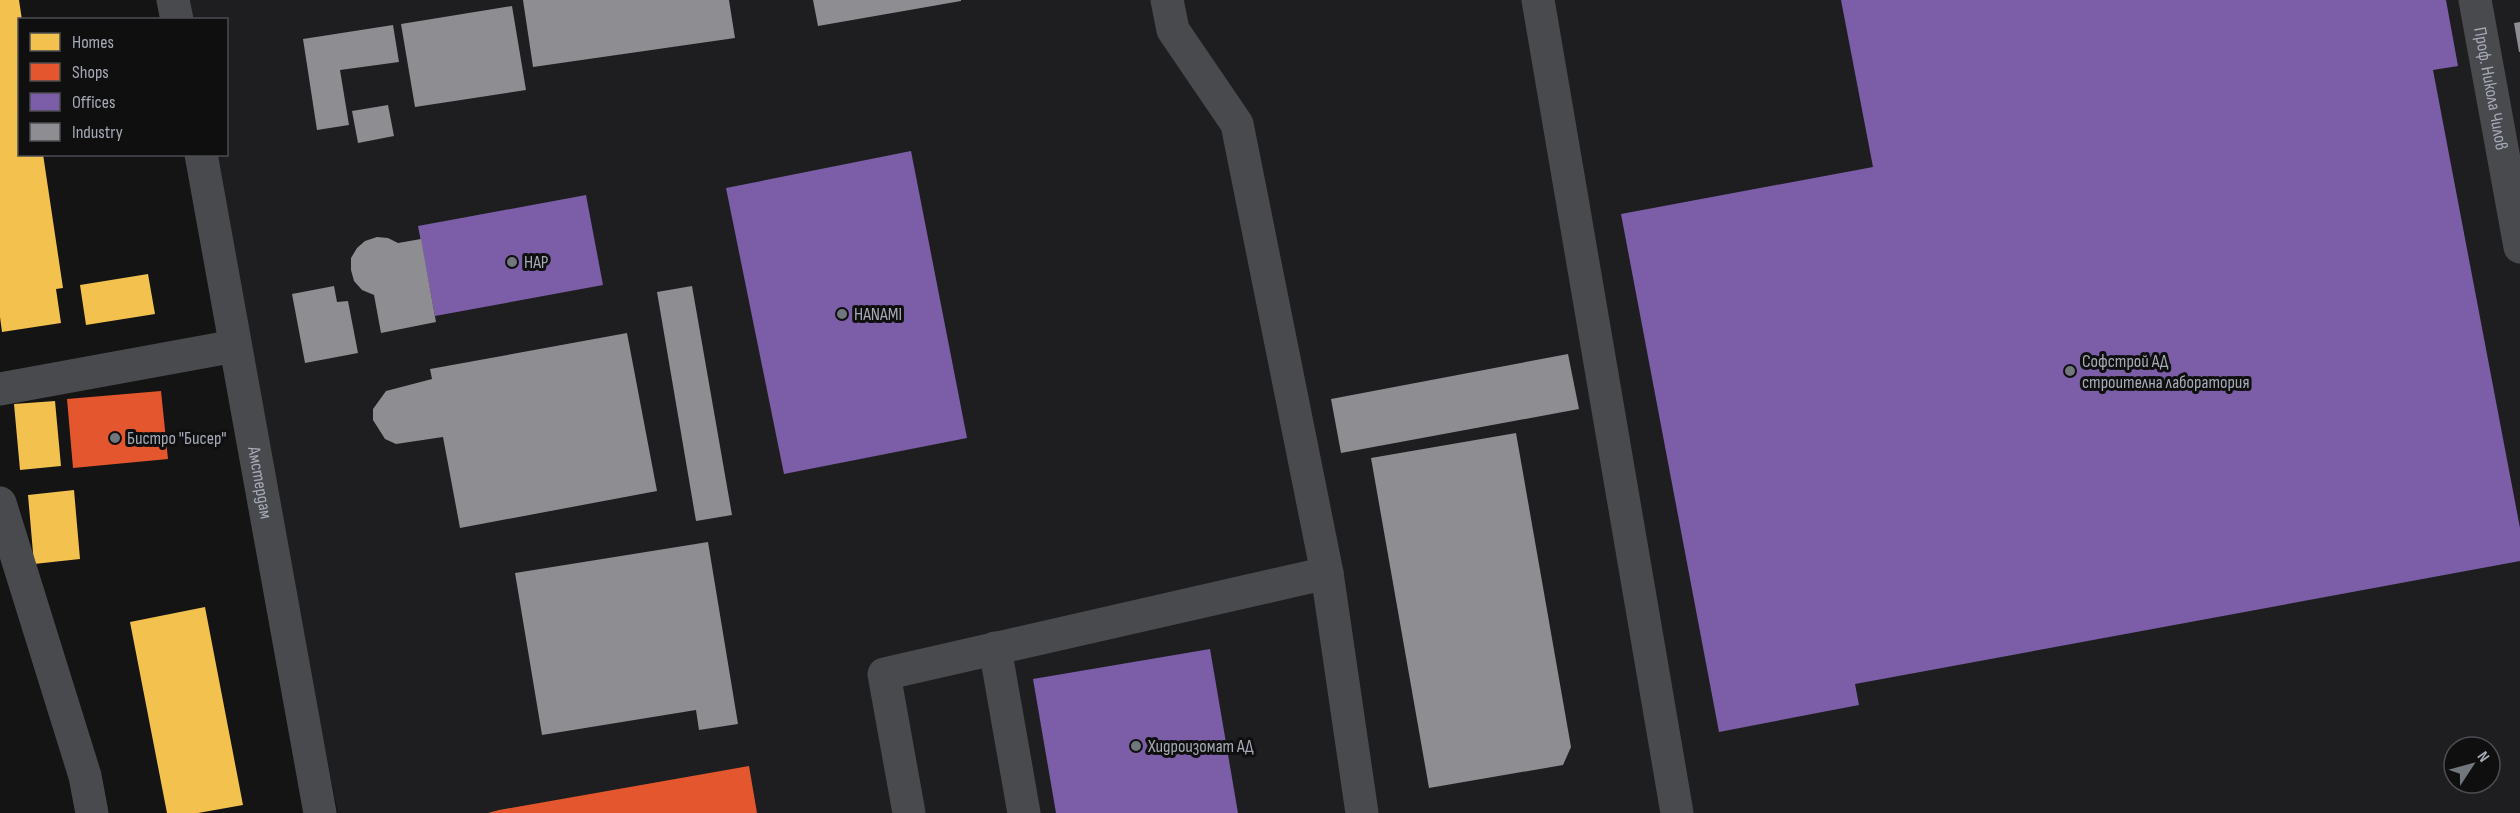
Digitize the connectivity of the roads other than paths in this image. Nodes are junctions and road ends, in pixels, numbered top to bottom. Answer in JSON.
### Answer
{"nodes":[{"id":1,"x":173,"y":0,"type":"edge"},
{"id":2,"x":1538,"y":0,"type":"edge"},
{"id":3,"x":2475,"y":0,"type":"edge"},
{"id":4,"x":1170,"y":15,"type":"edge"},
{"id":5,"x":177,"y":18,"type":"edge"},
{"id":6,"x":201,"y":156,"type":"edge"},
{"id":7,"x":2520,"y":247,"type":"edge"},
{"id":8,"x":235,"y":346,"type":"junction"},
{"id":9,"x":0,"y":389,"type":"edge"},
{"id":10,"x":0,"y":503,"type":"edge"},
{"id":11,"x":1327,"y":573,"type":"junction"},
{"id":12,"x":994,"y":648,"type":"junction"},
{"id":13,"x":92,"y":813,"type":"edge"},
{"id":14,"x":320,"y":813,"type":"edge"},
{"id":15,"x":909,"y":813,"type":"edge"},
{"id":16,"x":1024,"y":813,"type":"edge"},
{"id":17,"x":1362,"y":813,"type":"edge"},
{"id":18,"x":1677,"y":813,"type":"edge"}],
"edges":[{"from":1,"to":5,"type":"street"},
{"from":2,"to":18,"type":"street"},
{"from":3,"to":7,"type":"street","name":"Проф. Никола Чилов"},
{"from":4,"to":11,"type":"street"},
{"from":6,"to":8,"type":"street","name":"Амстердам"},
{"from":8,"to":9,"type":"street"},
{"from":8,"to":14,"type":"street","name":"Амстердам"},
{"from":10,"to":13,"type":"street"},
{"from":11,"to":12,"type":"street"},
{"from":11,"to":17,"type":"street"},
{"from":12,"to":15,"type":"street"},
{"from":12,"to":16,"type":"street"}]}
